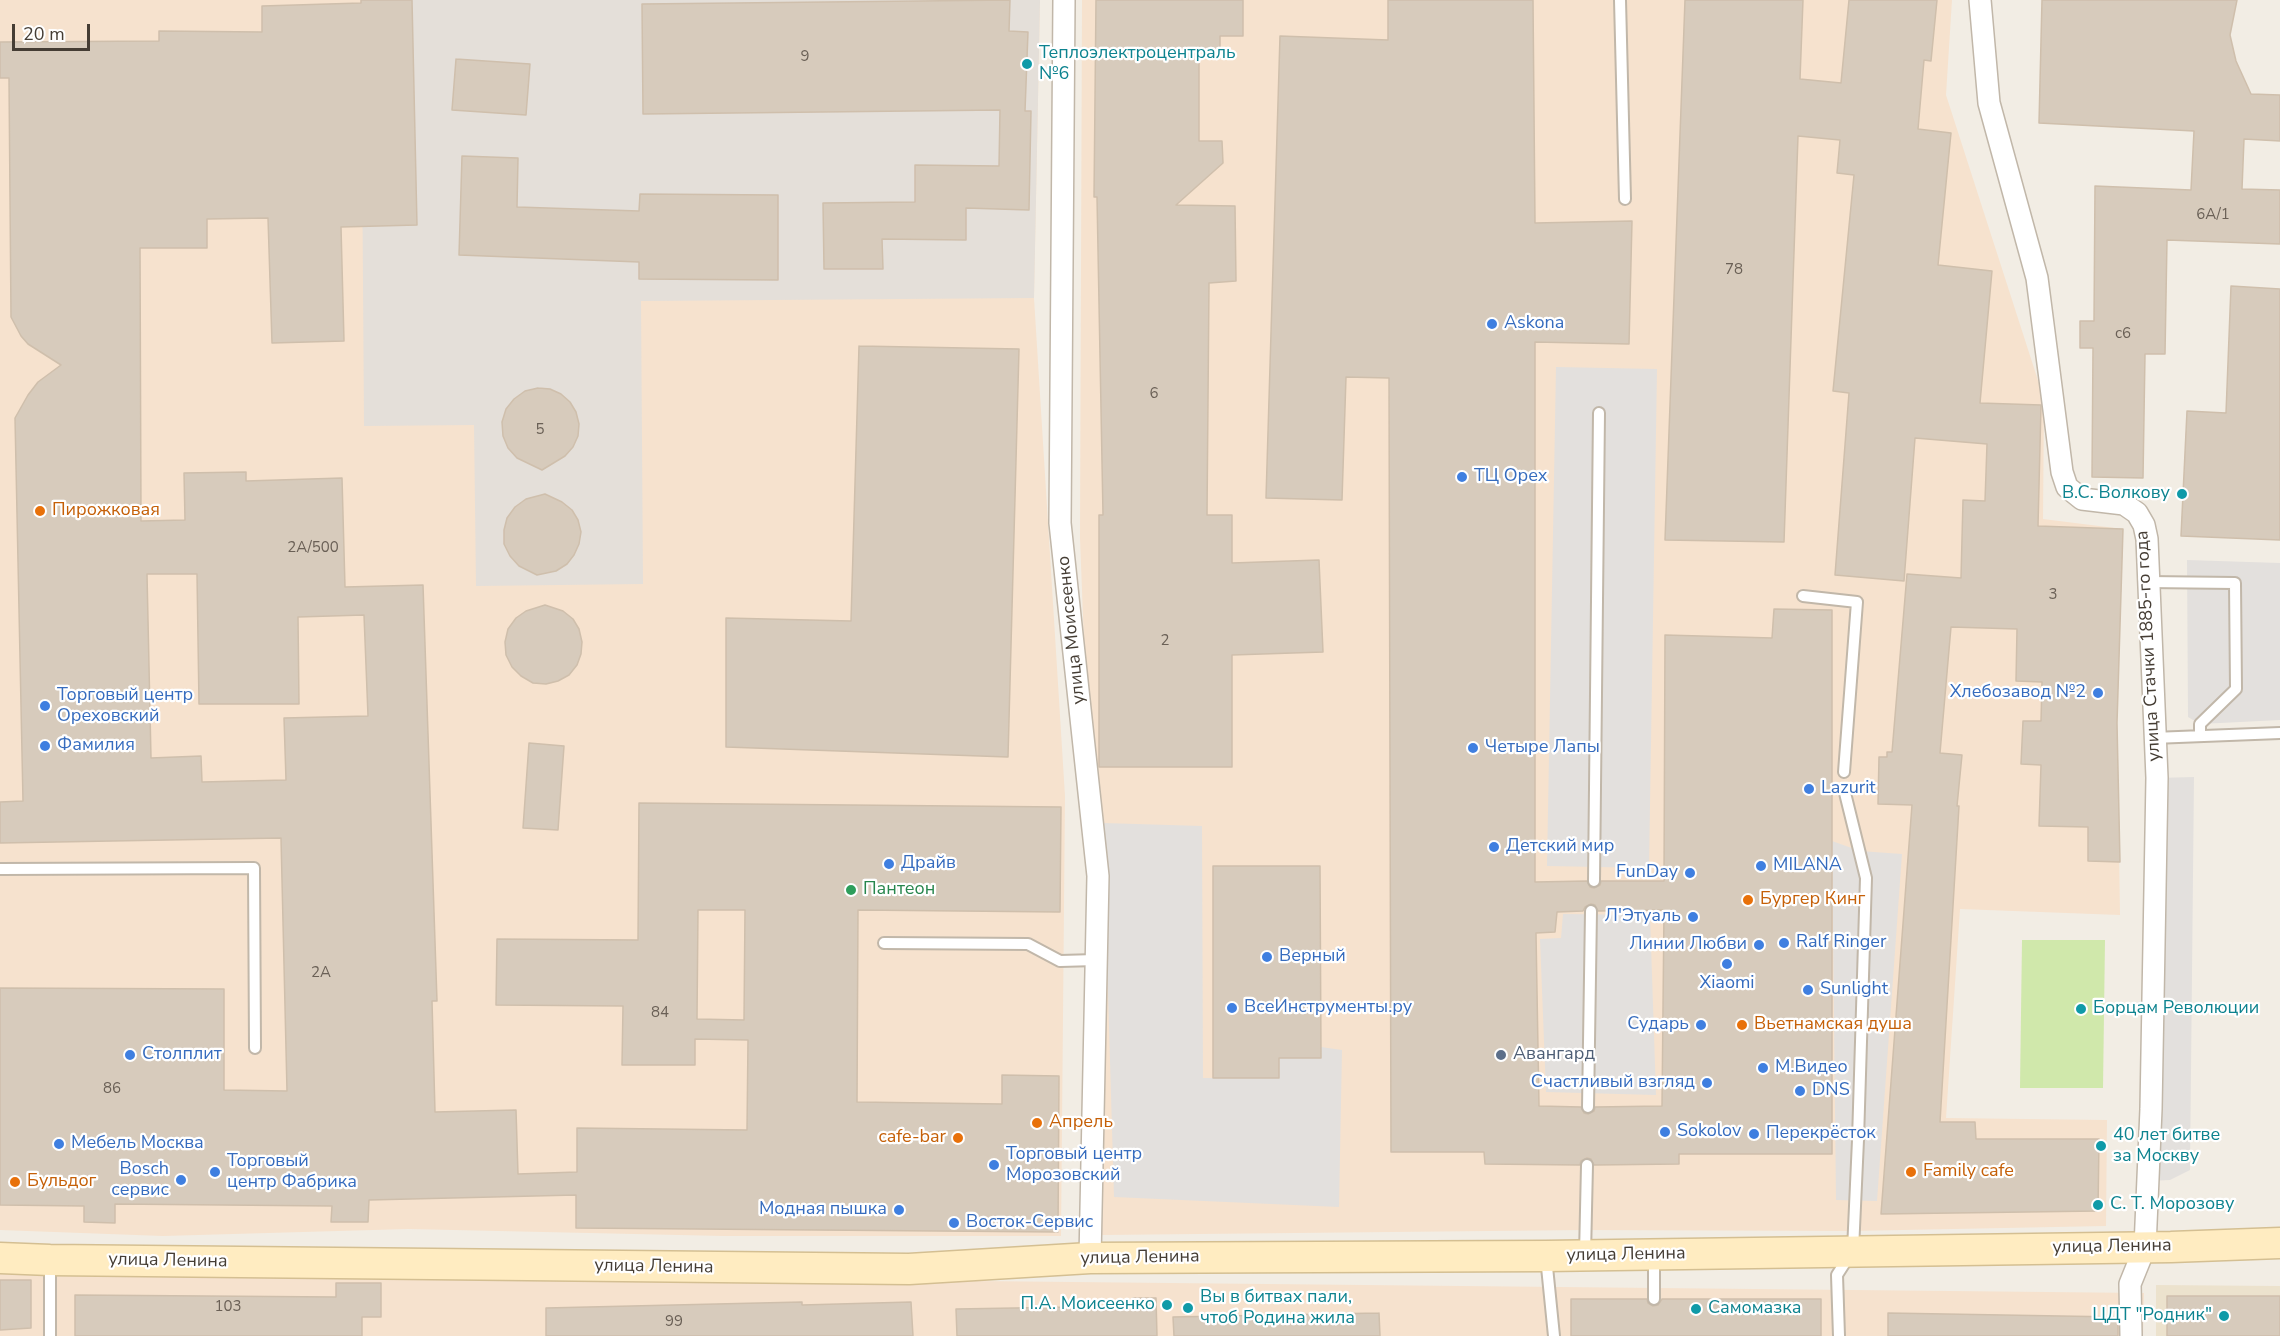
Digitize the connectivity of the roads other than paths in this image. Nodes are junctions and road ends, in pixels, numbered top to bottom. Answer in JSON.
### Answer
{"nodes":[{"id":1,"x":1064,"y":0,"type":"edge"},
{"id":2,"x":1620,"y":0,"type":"edge"},
{"id":3,"x":1980,"y":0,"type":"edge"},
{"id":4,"x":1625,"y":199,"type":"dead end"},
{"id":5,"x":1599,"y":413,"type":"dead end"},
{"id":6,"x":2148,"y":582,"type":"junction"},
{"id":7,"x":1803,"y":596,"type":"dead end"},
{"id":8,"x":2280,"y":733,"type":"edge"},
{"id":9,"x":2200,"y":736,"type":"junction"},
{"id":10,"x":2153,"y":738,"type":"junction"},
{"id":11,"x":1844,"y":772,"type":"dead end"},
{"id":12,"x":1844,"y":789,"type":"dead end"},
{"id":13,"x":0,"y":869,"type":"edge"},
{"id":14,"x":1594,"y":881,"type":"dead end"},
{"id":15,"x":1591,"y":911,"type":"dead end"},
{"id":16,"x":884,"y":944,"type":"dead end"},
{"id":17,"x":1096,"y":960,"type":"junction"},
{"id":18,"x":255,"y":1048,"type":"dead end"},
{"id":19,"x":1588,"y":1107,"type":"dead end"},
{"id":20,"x":1587,"y":1165,"type":"dead end"},
{"id":21,"x":2280,"y":1243,"type":"edge"},
{"id":22,"x":2145,"y":1247,"type":"junction"},
{"id":23,"x":1853,"y":1250,"type":"junction"},
{"id":24,"x":1585,"y":1255,"type":"junction"},
{"id":25,"x":1654,"y":1255,"type":"junction"},
{"id":26,"x":1546,"y":1256,"type":"junction"},
{"id":27,"x":0,"y":1258,"type":"edge"},
{"id":28,"x":1090,"y":1258,"type":"junction"},
{"id":29,"x":50,"y":1260,"type":"junction"},
{"id":30,"x":1654,"y":1299,"type":"dead end"},
{"id":31,"x":50,"y":1336,"type":"edge"},
{"id":32,"x":1554,"y":1336,"type":"edge"},
{"id":33,"x":1839,"y":1336,"type":"edge"},
{"id":34,"x":2131,"y":1336,"type":"edge"}],
"edges":[{"from":1,"to":17,"type":"street","name":"улица Моисеенко"},
{"from":2,"to":4,"type":"lane"},
{"from":3,"to":6,"type":"street","name":"улица Стачки 1885-го года"},
{"from":5,"to":14,"type":"lane"},
{"from":6,"to":9,"type":"lane"},
{"from":6,"to":10,"type":"street","name":"улица Стачки 1885-го года"},
{"from":7,"to":11,"type":"lane"},
{"from":8,"to":9,"type":"lane"},
{"from":9,"to":10,"type":"lane"},
{"from":10,"to":22,"type":"street","name":"улица Стачки 1885-го года"},
{"from":12,"to":23,"type":"lane"},
{"from":13,"to":18,"type":"lane"},
{"from":15,"to":19,"type":"lane"},
{"from":16,"to":17,"type":"lane"},
{"from":17,"to":28,"type":"street","name":"улица Моисеенко"},
{"from":20,"to":24,"type":"lane"},
{"from":21,"to":22,"type":"main road","name":"улица Ленина"},
{"from":22,"to":23,"type":"main road","name":"улица Ленина"},
{"from":22,"to":34,"type":"street","name":"улица Стачки 1885-го года"},
{"from":23,"to":25,"type":"main road","name":"улица Ленина"},
{"from":23,"to":33,"type":"lane"},
{"from":24,"to":25,"type":"main road","name":"улица Ленина"},
{"from":24,"to":26,"type":"main road","name":"улица Ленина"},
{"from":25,"to":30,"type":"lane"},
{"from":26,"to":28,"type":"main road","name":"улица Ленина"},
{"from":26,"to":32,"type":"lane"},
{"from":27,"to":29,"type":"main road","name":"улица Ленина"},
{"from":28,"to":29,"type":"main road","name":"улица Ленина"},
{"from":29,"to":31,"type":"lane"}]}
